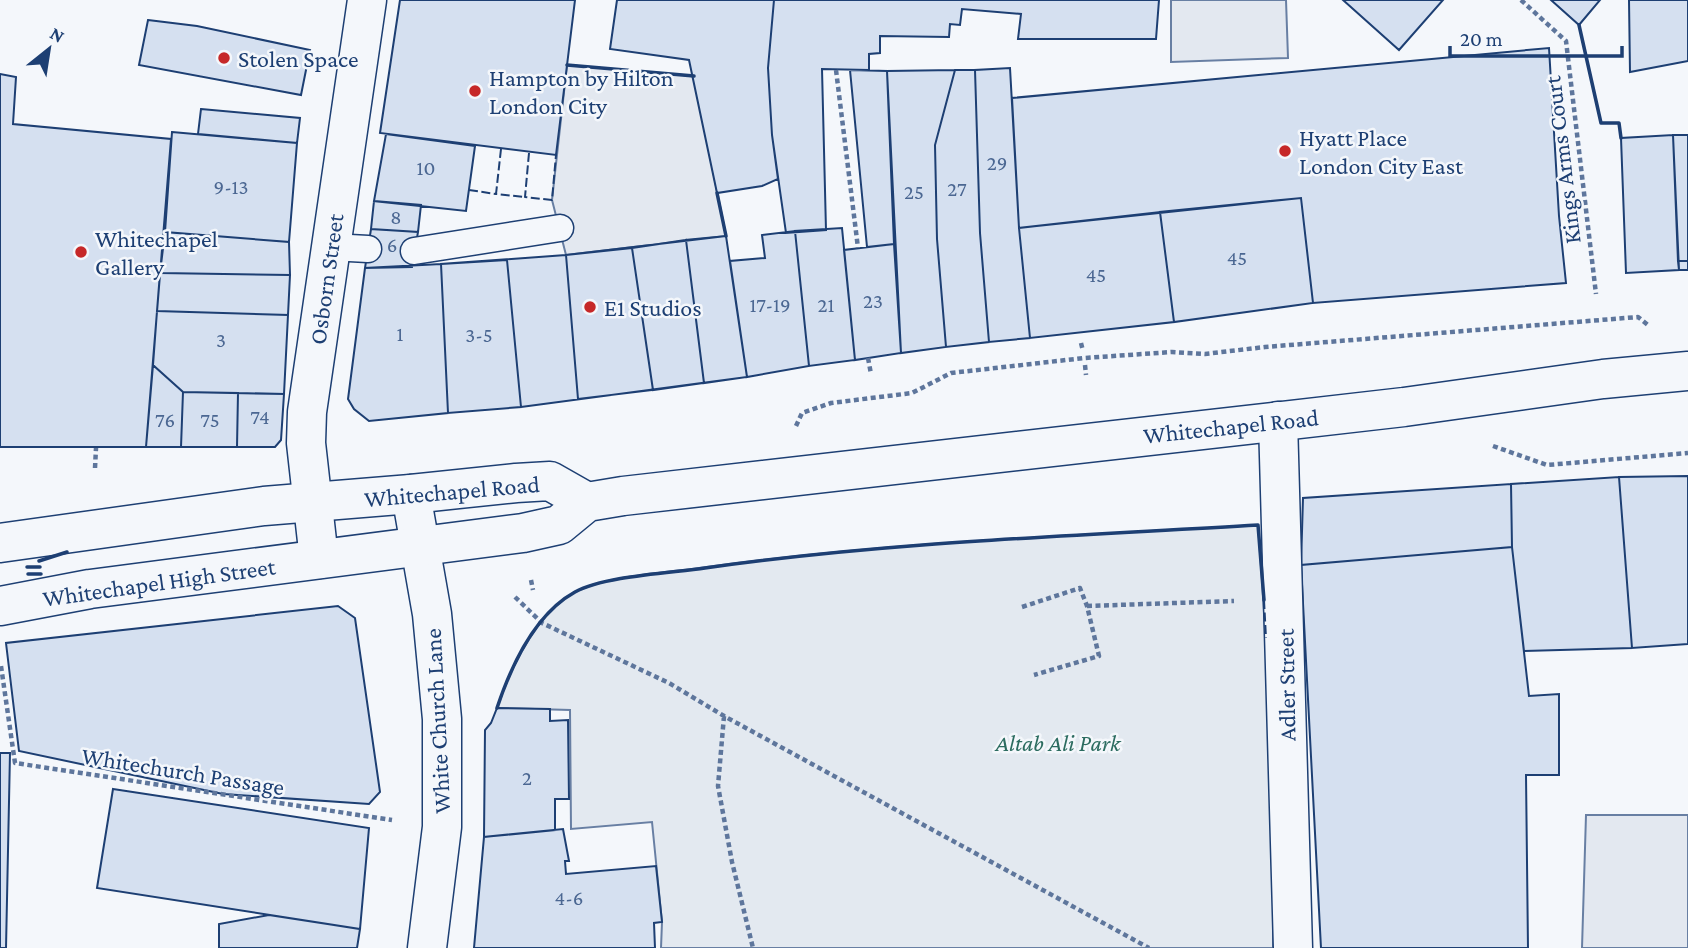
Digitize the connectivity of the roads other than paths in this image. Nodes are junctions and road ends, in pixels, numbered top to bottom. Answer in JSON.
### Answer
{"nodes":[{"id":1,"x":367,"y":0,"type":"edge"},
{"id":2,"x":560,"y":228,"type":"dead end"},
{"id":3,"x":331,"y":247,"type":"junction"},
{"id":4,"x":368,"y":249,"type":"dead end"},
{"id":5,"x":414,"y":251,"type":"dead end"},
{"id":6,"x":1688,"y":371,"type":"edge"},
{"id":7,"x":1278,"y":421,"type":"junction"},
{"id":8,"x":411,"y":494,"type":"junction"},
{"id":9,"x":587,"y":502,"type":"junction"},
{"id":10,"x":311,"y":503,"type":"junction"},
{"id":11,"x":0,"y":543,"type":"edge"},
{"id":12,"x":418,"y":547,"type":"junction"},
{"id":13,"x":319,"y":559,"type":"junction"},
{"id":14,"x":0,"y":606,"type":"edge"},
{"id":15,"x":427,"y":948,"type":"edge"},
{"id":16,"x":1293,"y":948,"type":"edge"}],
"edges":[{"from":1,"to":3,"type":"main road","name":"Osborn Street"},
{"from":2,"to":5,"type":"lane"},
{"from":3,"to":4,"type":"lane"},
{"from":3,"to":10,"type":"main road","name":"Osborn Street"},
{"from":6,"to":7,"type":"main road","name":"Whitechapel Road"},
{"from":7,"to":9,"type":"main road","name":"Whitechapel Road"},
{"from":7,"to":16,"type":"main road","name":"Adler Street"},
{"from":8,"to":9,"type":"main road","name":"Whitechapel Road"},
{"from":8,"to":10,"type":"main road","name":"Whitechapel Road"},
{"from":8,"to":12,"type":"main road","name":"White Church Lane"},
{"from":9,"to":12,"type":"main road","name":"Whitechapel Road"},
{"from":10,"to":11,"type":"main road"},
{"from":10,"to":13,"type":"main road","name":"Osborn Street"},
{"from":12,"to":13,"type":"main road","name":"Whitechapel Road"},
{"from":12,"to":15,"type":"main road","name":"White Church Lane"},
{"from":13,"to":14,"type":"main road","name":"Whitechapel High Street"}]}
